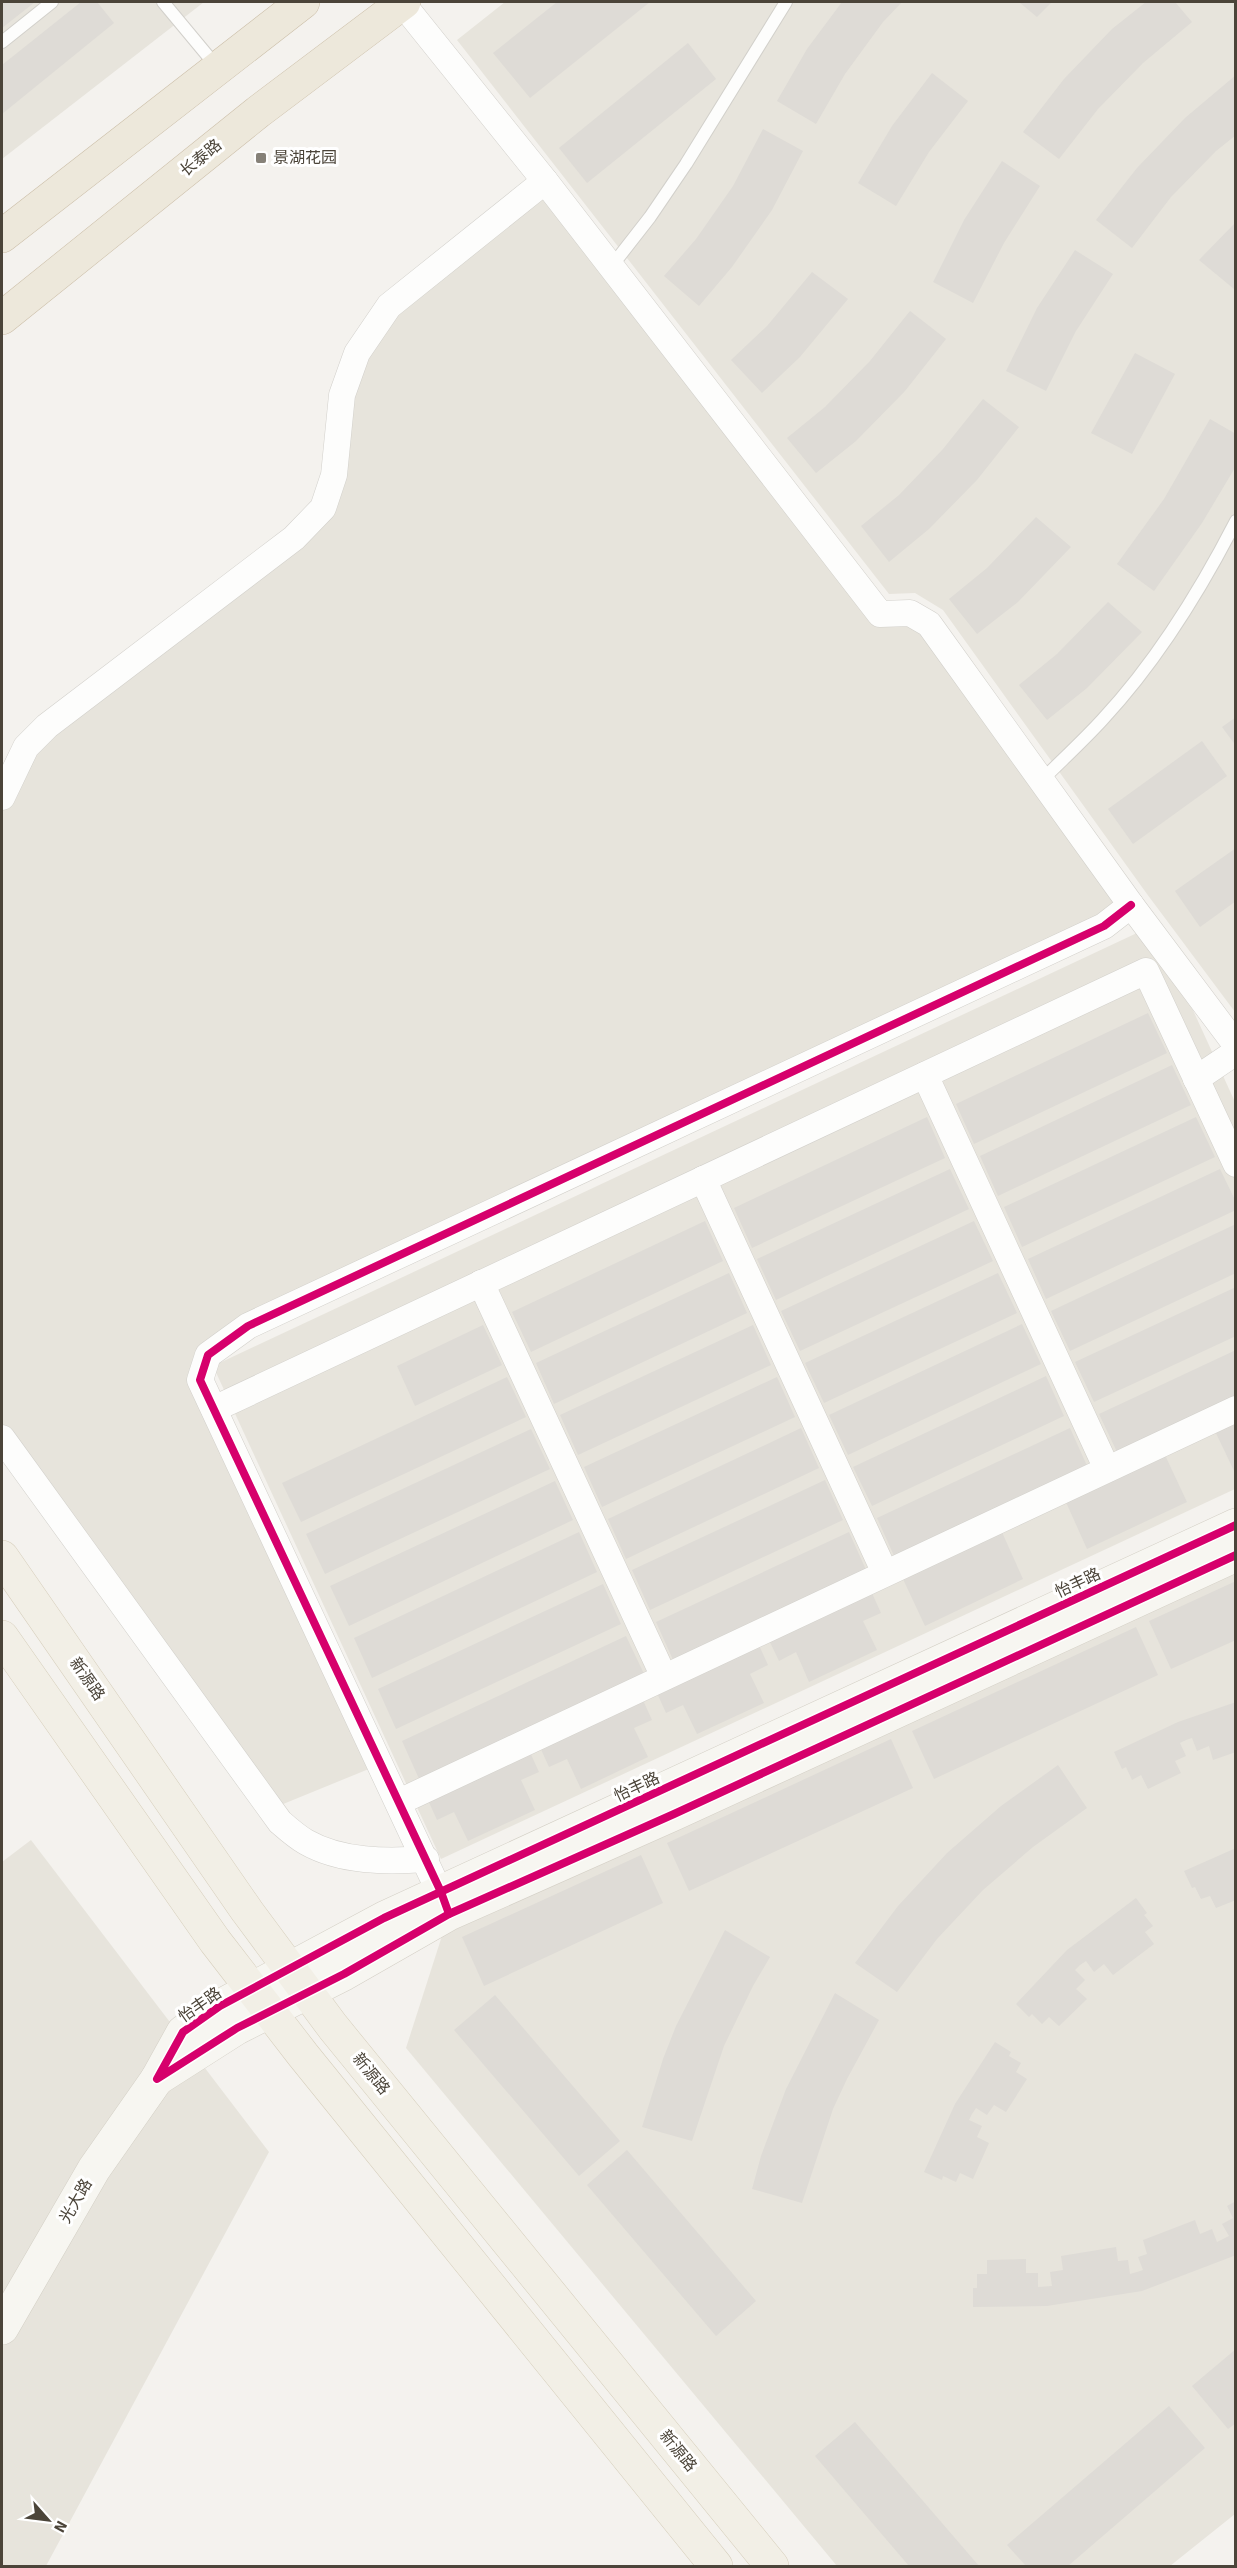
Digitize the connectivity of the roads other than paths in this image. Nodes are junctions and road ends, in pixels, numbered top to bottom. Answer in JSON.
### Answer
{"nodes":[{"id":1,"x":52,"y":2,"type":"edge"},
{"id":2,"x":163,"y":2,"type":"edge"},
{"id":3,"x":303,"y":2,"type":"edge"},
{"id":4,"x":403,"y":2,"type":"edge"},
{"id":5,"x":786,"y":2,"type":"edge"},
{"id":6,"x":2,"y":42,"type":"edge"},
{"id":7,"x":217,"y":67,"type":"junction"},
{"id":8,"x":544,"y":181,"type":"junction"},
{"id":9,"x":2,"y":236,"type":"edge"},
{"id":10,"x":611,"y":267,"type":"junction"},
{"id":11,"x":2,"y":318,"type":"edge"},
{"id":12,"x":1236,"y":521,"type":"edge"},
{"id":13,"x":1042,"y":780,"type":"junction"},
{"id":14,"x":2,"y":797,"type":"edge"},
{"id":15,"x":1131,"y":905,"type":"junction"},
{"id":16,"x":1236,"y":1045,"type":"edge"},
{"id":17,"x":1236,"y":1052,"type":"edge"},
{"id":18,"x":925,"y":1075,"type":"junction"},
{"id":19,"x":1196,"y":1079,"type":"junction"},
{"id":20,"x":1236,"y":1164,"type":"edge"},
{"id":21,"x":703,"y":1179,"type":"junction"},
{"id":22,"x":481,"y":1283,"type":"junction"},
{"id":23,"x":213,"y":1408,"type":"junction"},
{"id":24,"x":1236,"y":1409,"type":"edge"},
{"id":25,"x":2,"y":1438,"type":"edge"},
{"id":26,"x":1107,"y":1469,"type":"junction"},
{"id":27,"x":1236,"y":1525,"type":"edge"},
{"id":28,"x":1236,"y":1555,"type":"edge"},
{"id":29,"x":2,"y":1557,"type":"edge"},
{"id":30,"x":885,"y":1574,"type":"junction"},
{"id":31,"x":2,"y":1637,"type":"edge"},
{"id":32,"x":664,"y":1677,"type":"junction"},
{"id":33,"x":399,"y":1802,"type":"junction"},
{"id":34,"x":426,"y":1859,"type":"junction"},
{"id":35,"x":445,"y":1903,"type":"junction"},
{"id":36,"x":298,"y":1980,"type":"junction"},
{"id":37,"x":260,"y":2000,"type":"junction"},
{"id":38,"x":157,"y":2079,"type":"joint"},
{"id":39,"x":2,"y":2328,"type":"edge"},
{"id":40,"x":716,"y":2566,"type":"edge"},
{"id":41,"x":772,"y":2566,"type":"edge"}],
"edges":[{"from":1,"to":6,"type":"lane"},
{"from":2,"to":7,"type":"lane"},
{"from":3,"to":7,"type":"highway"},
{"from":4,"to":8,"type":"street"},
{"from":4,"to":11,"type":"highway","name":"长泰路"},
{"from":5,"to":10,"type":"lane"},
{"from":7,"to":9,"type":"highway"},
{"from":8,"to":10,"type":"street"},
{"from":8,"to":14,"type":"street"},
{"from":10,"to":13,"type":"street"},
{"from":12,"to":13,"type":"lane"},
{"from":13,"to":15,"type":"street"},
{"from":15,"to":16,"type":"street"},
{"from":15,"to":23,"type":"street"},
{"from":17,"to":19,"type":"street"},
{"from":18,"to":19,"type":"street"},
{"from":18,"to":21,"type":"street"},
{"from":18,"to":26,"type":"street"},
{"from":19,"to":20,"type":"street"},
{"from":21,"to":22,"type":"street"},
{"from":21,"to":30,"type":"street"},
{"from":22,"to":23,"type":"street"},
{"from":22,"to":32,"type":"street"},
{"from":23,"to":33,"type":"street"},
{"from":24,"to":26,"type":"street"},
{"from":25,"to":34,"type":"street"},
{"from":26,"to":30,"type":"street"},
{"from":27,"to":35,"type":"street","name":"怡丰路"},
{"from":28,"to":35,"type":"street","name":"怡丰路"},
{"from":29,"to":36,"type":"main road","name":"新源路"},
{"from":30,"to":32,"type":"street"},
{"from":31,"to":37,"type":"main road"},
{"from":32,"to":33,"type":"street"},
{"from":33,"to":34,"type":"street"},
{"from":34,"to":35,"type":"street"},
{"from":35,"to":36,"type":"street","name":"怡丰路"},
{"from":36,"to":37,"type":"street","name":"怡丰路"},
{"from":36,"to":41,"type":"main road","name":"新源路"},
{"from":37,"to":38,"type":"street","name":"怡丰路"},
{"from":37,"to":40,"type":"main road"},
{"from":38,"to":39,"type":"street","name":"光大路"}]}
